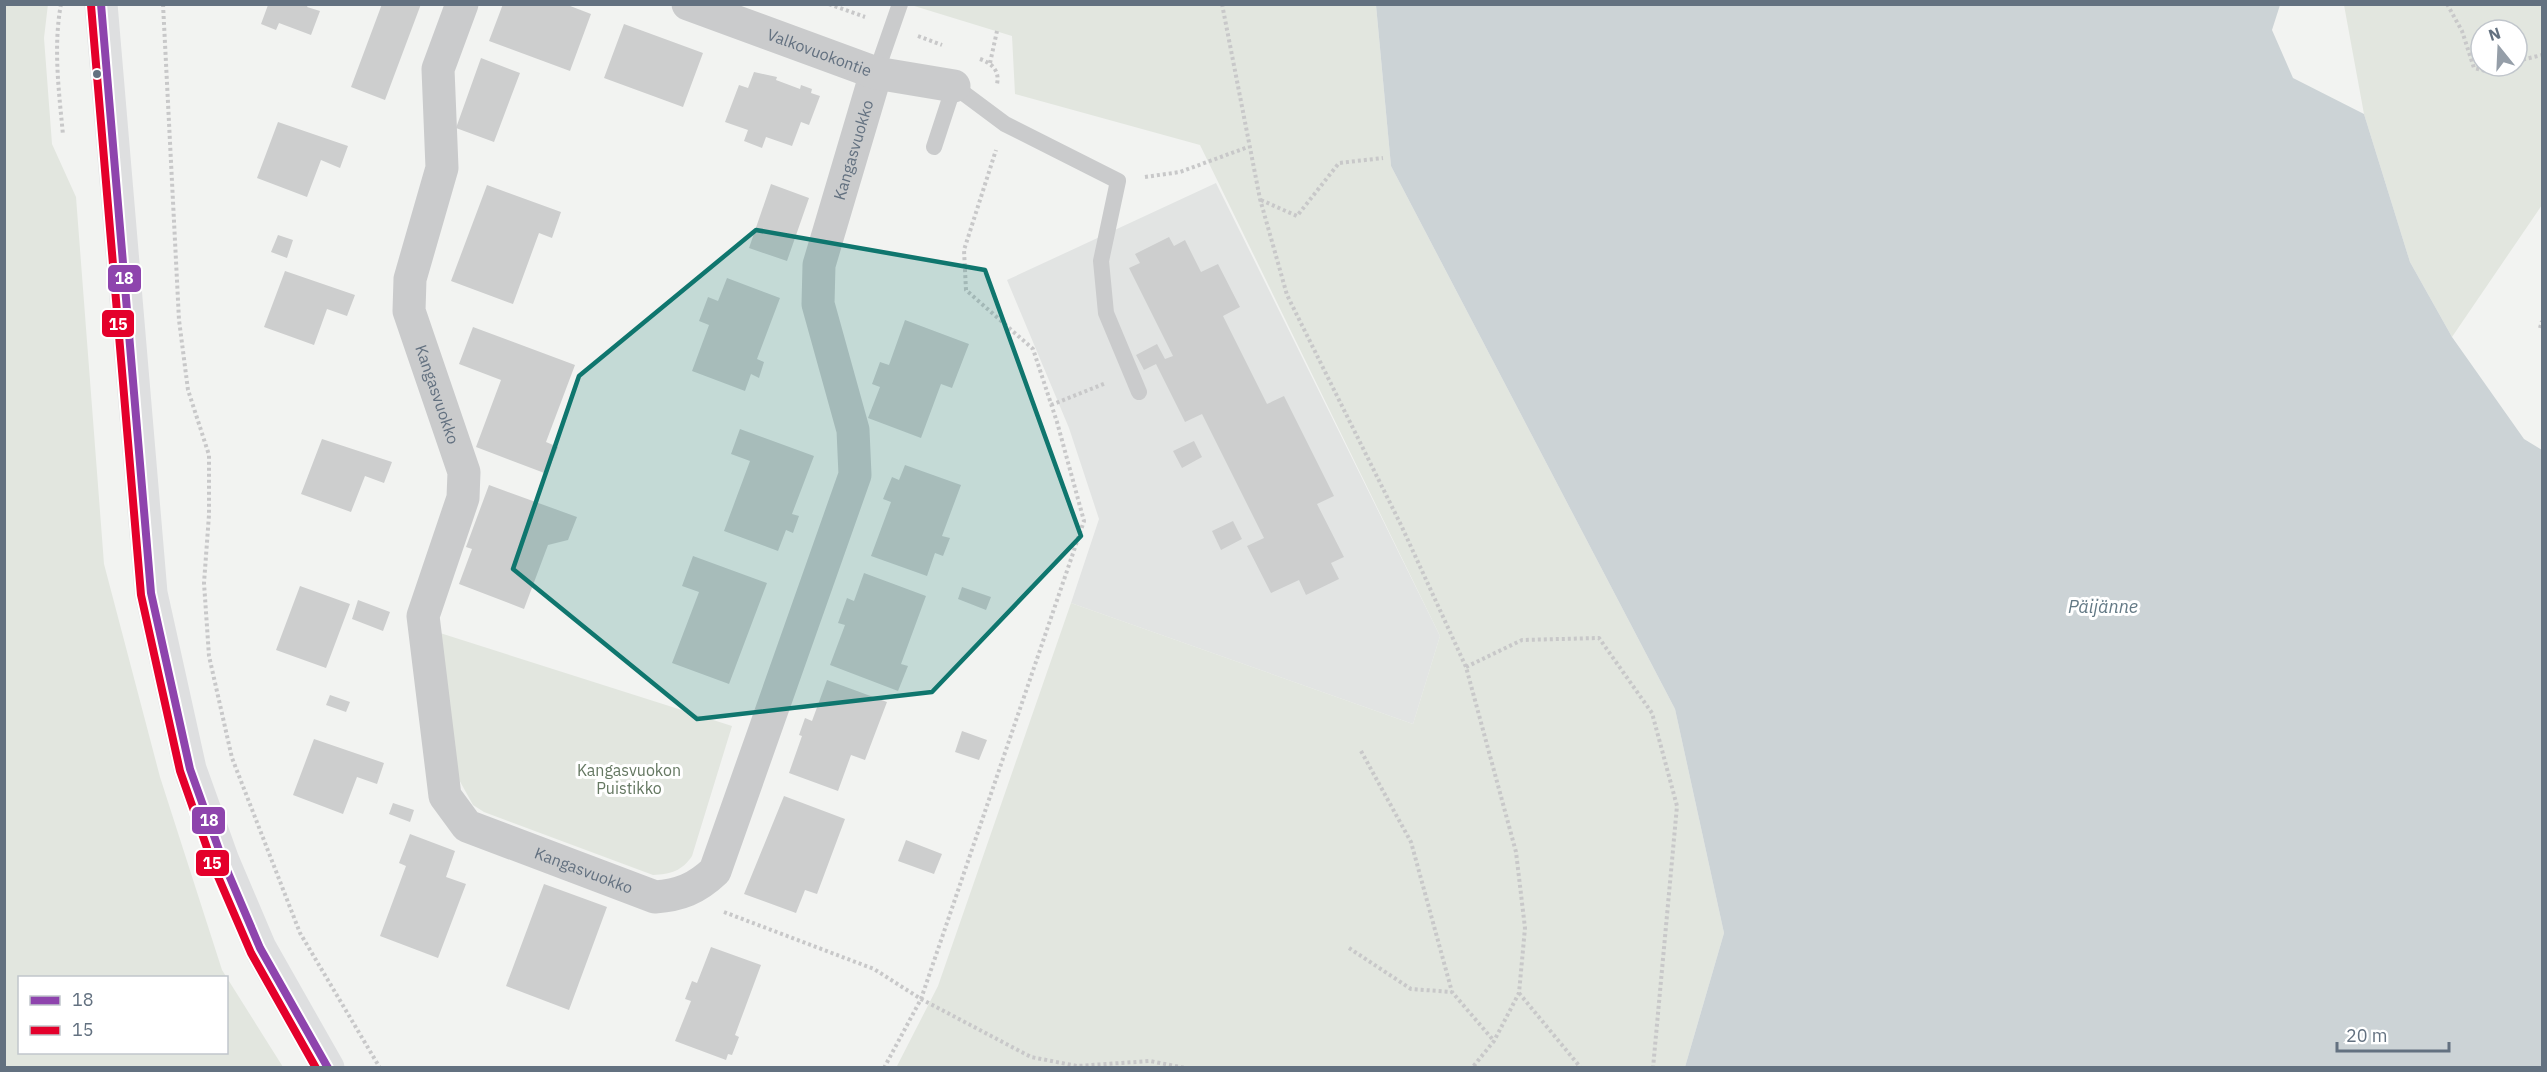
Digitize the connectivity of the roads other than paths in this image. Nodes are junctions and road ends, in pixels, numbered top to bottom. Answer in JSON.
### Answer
{"nodes":[{"id":1,"x":101,"y":4,"type":"edge"},
{"id":2,"x":462,"y":4,"type":"edge"},
{"id":3,"x":688,"y":4,"type":"edge"},
{"id":4,"x":900,"y":4,"type":"edge"},
{"id":5,"x":876,"y":73,"type":"junction"},
{"id":6,"x":954,"y":86,"type":"junction"},
{"id":7,"x":934,"y":147,"type":"dead end"},
{"id":8,"x":1139,"y":392,"type":"dead end"},
{"id":9,"x":328,"y":1068,"type":"edge"}],
"edges":[{"from":1,"to":9,"type":"street"},
{"from":2,"to":5,"type":"street","name":"Kangasvuokko"},
{"from":3,"to":5,"type":"street","name":"Valkovuokontie"},
{"from":4,"to":5,"type":"lane"},
{"from":5,"to":6,"type":"street","name":"Valkovuokontie"},
{"from":6,"to":7,"type":"lane"},
{"from":6,"to":8,"type":"lane"}]}
